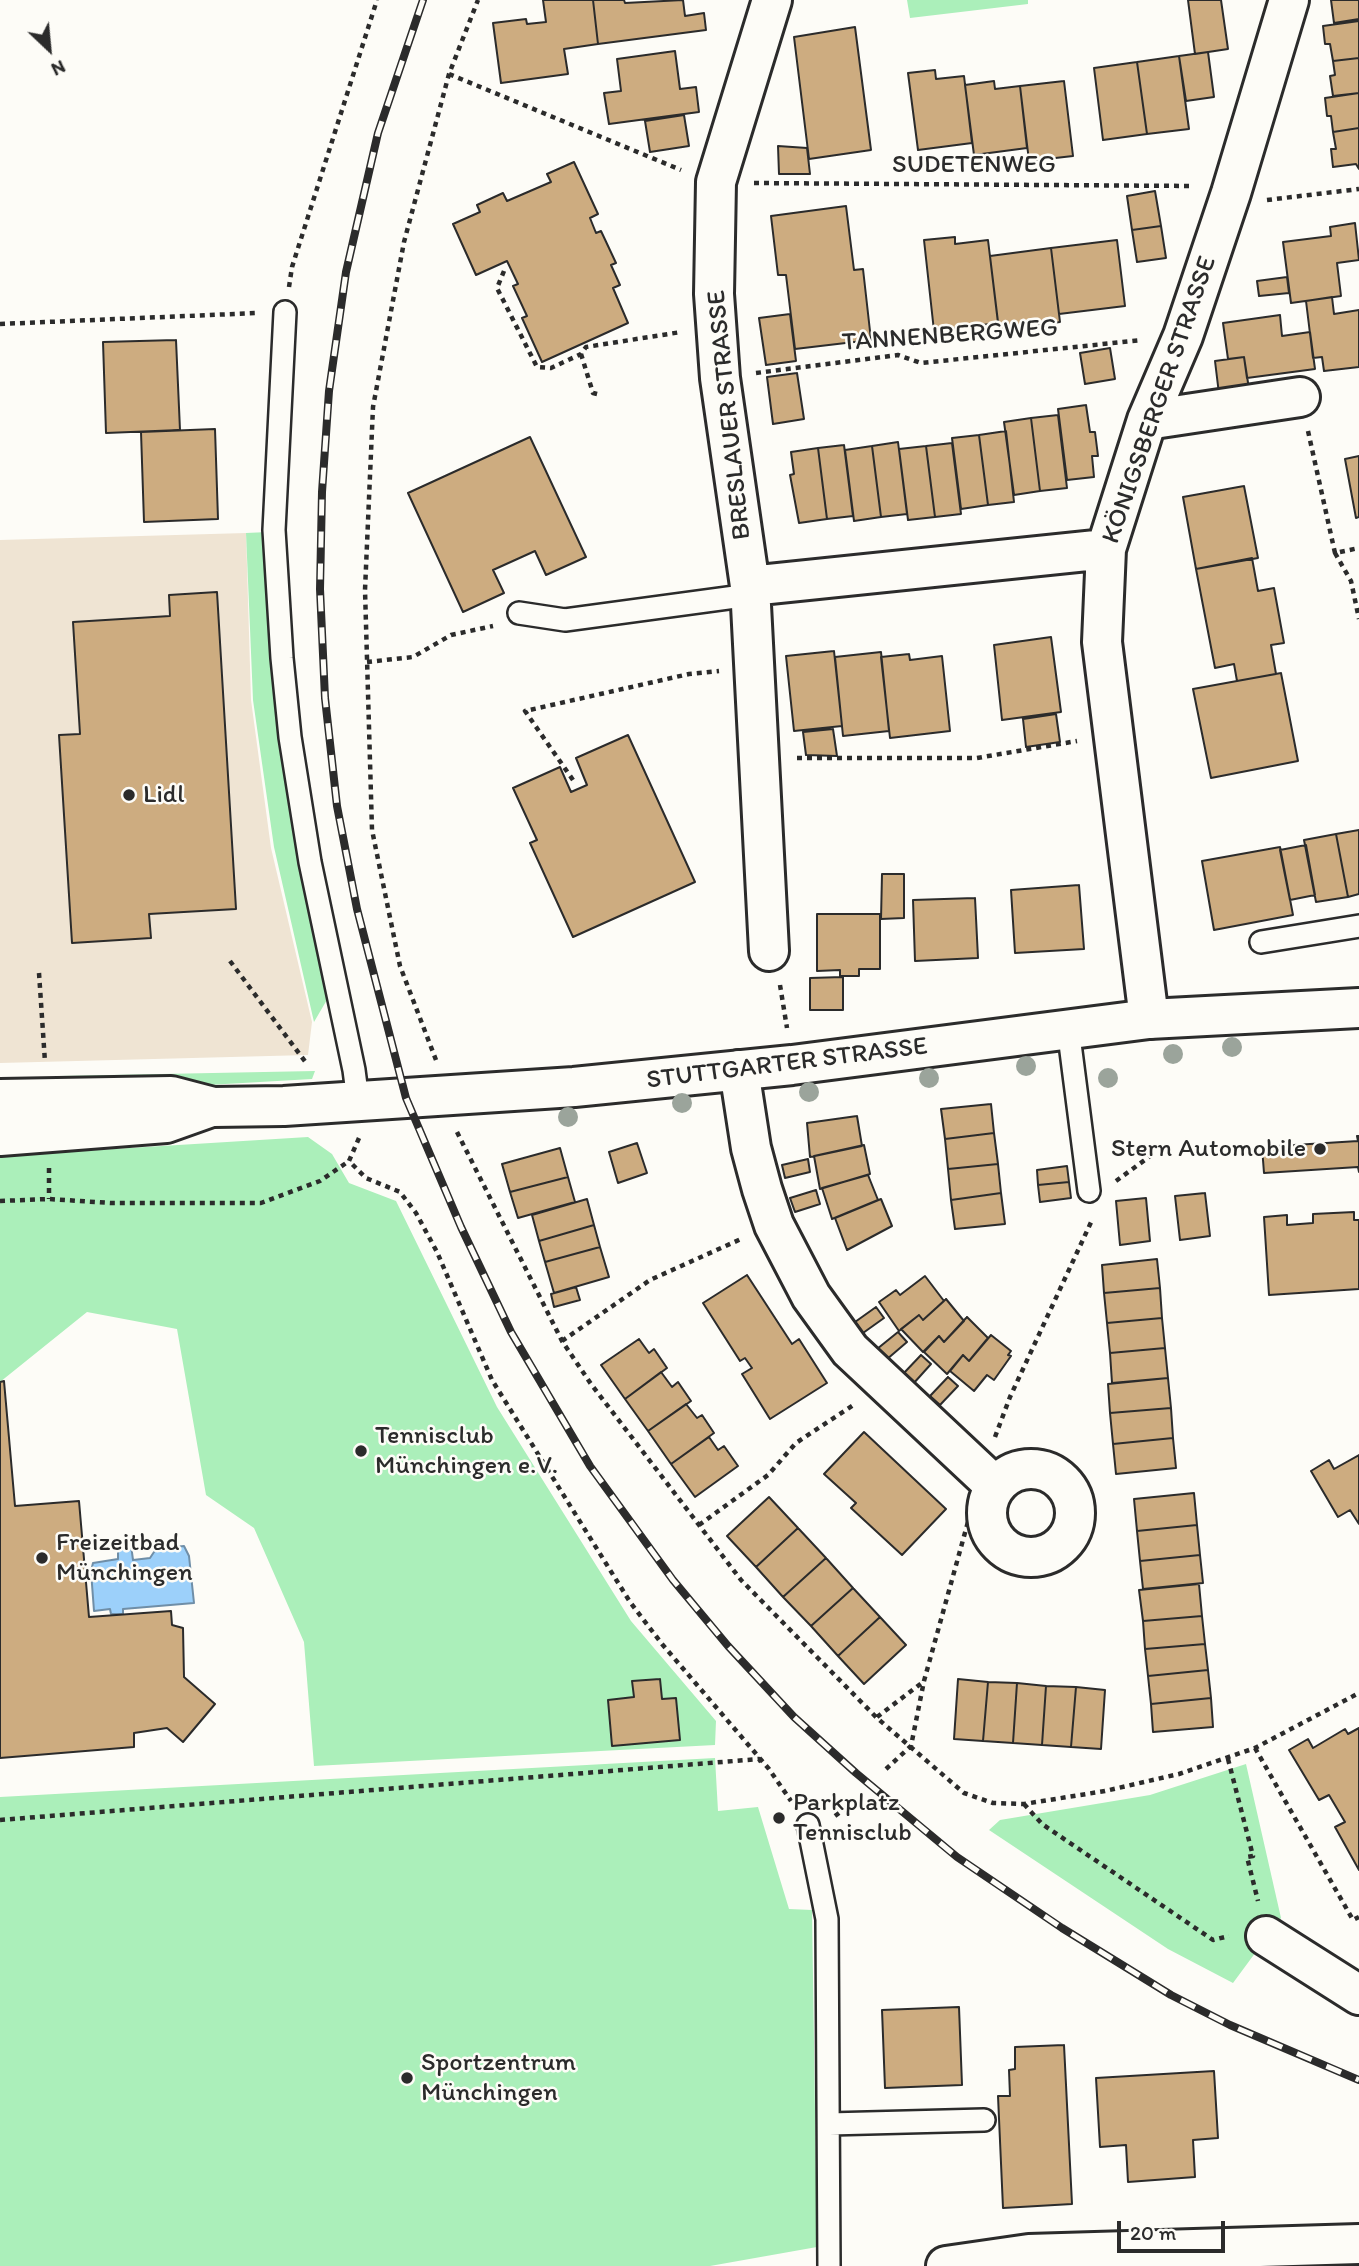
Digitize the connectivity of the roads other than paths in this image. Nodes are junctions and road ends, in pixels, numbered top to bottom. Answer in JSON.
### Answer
{"nodes":[{"id":1,"x":772,"y":0,"type":"edge"},
{"id":2,"x":1289,"y":0,"type":"edge"},
{"id":3,"x":285,"y":312,"type":"road end"},
{"id":4,"x":1300,"y":397,"type":"road end"},
{"id":5,"x":1147,"y":420,"type":"junction"},
{"id":6,"x":1106,"y":550,"type":"junction"},
{"id":7,"x":750,"y":591,"type":"junction"},
{"id":8,"x":519,"y":612,"type":"road end"},
{"id":9,"x":1359,"y":926,"type":"edge"},
{"id":10,"x":1261,"y":942,"type":"dead end"},
{"id":11,"x":769,"y":951,"type":"dead end"},
{"id":12,"x":1359,"y":1009,"type":"edge"},
{"id":13,"x":1149,"y":1019,"type":"junction"},
{"id":14,"x":1068,"y":1028,"type":"junction"},
{"id":15,"x":738,"y":1070,"type":"junction"},
{"id":16,"x":0,"y":1099,"type":"edge"},
{"id":17,"x":358,"y":1101,"type":"junction"},
{"id":18,"x":213,"y":1107,"type":"junction"},
{"id":19,"x":0,"y":1136,"type":"edge"},
{"id":20,"x":1089,"y":1191,"type":"dead end"},
{"id":21,"x":989,"y":1478,"type":"road end"},
{"id":22,"x":808,"y":1825,"type":"road end"},
{"id":23,"x":1260,"y":1933,"type":"road end"},
{"id":24,"x":1359,"y":1995,"type":"edge"},
{"id":25,"x":984,"y":2120,"type":"dead end"},
{"id":26,"x":829,"y":2124,"type":"junction"},
{"id":27,"x":1359,"y":2244,"type":"edge"},
{"id":28,"x":829,"y":2266,"type":"edge"},
{"id":29,"x":946,"y":2266,"type":"edge"}],
"edges":[{"from":1,"to":7,"type":"street","name":"BRESLAUER STRASSE"},
{"from":2,"to":5,"type":"street","name":"KÖNIGSBERGER STRASSE"},
{"from":3,"to":17,"type":"lane"},
{"from":4,"to":5,"type":"street"},
{"from":5,"to":6,"type":"street","name":"KÖNIGSBERGER STRASSE"},
{"from":6,"to":7,"type":"street"},
{"from":6,"to":13,"type":"street","name":"KÖNIGSBERGER STRASSE"},
{"from":7,"to":8,"type":"lane"},
{"from":7,"to":11,"type":"street","name":"BRESLAUER STRASSE"},
{"from":9,"to":10,"type":"lane"},
{"from":12,"to":13,"type":"street","name":"STUTTGARTER STRASSE"},
{"from":13,"to":14,"type":"street","name":"STUTTGARTER STRASSE"},
{"from":14,"to":15,"type":"street","name":"STUTTGARTER STRASSE"},
{"from":14,"to":20,"type":"lane"},
{"from":15,"to":17,"type":"street","name":"STUTTGARTER STRASSE"},
{"from":15,"to":21,"type":"street"},
{"from":16,"to":18,"type":"street","name":"STUTTGARTER STRASSE"},
{"from":17,"to":18,"type":"street","name":"STUTTGARTER STRASSE"},
{"from":18,"to":19,"type":"street","name":"STUTTGARTER STRASSE"},
{"from":22,"to":26,"type":"lane"},
{"from":23,"to":24,"type":"street"},
{"from":25,"to":26,"type":"lane"},
{"from":26,"to":28,"type":"lane"},
{"from":27,"to":29,"type":"street"}]}
